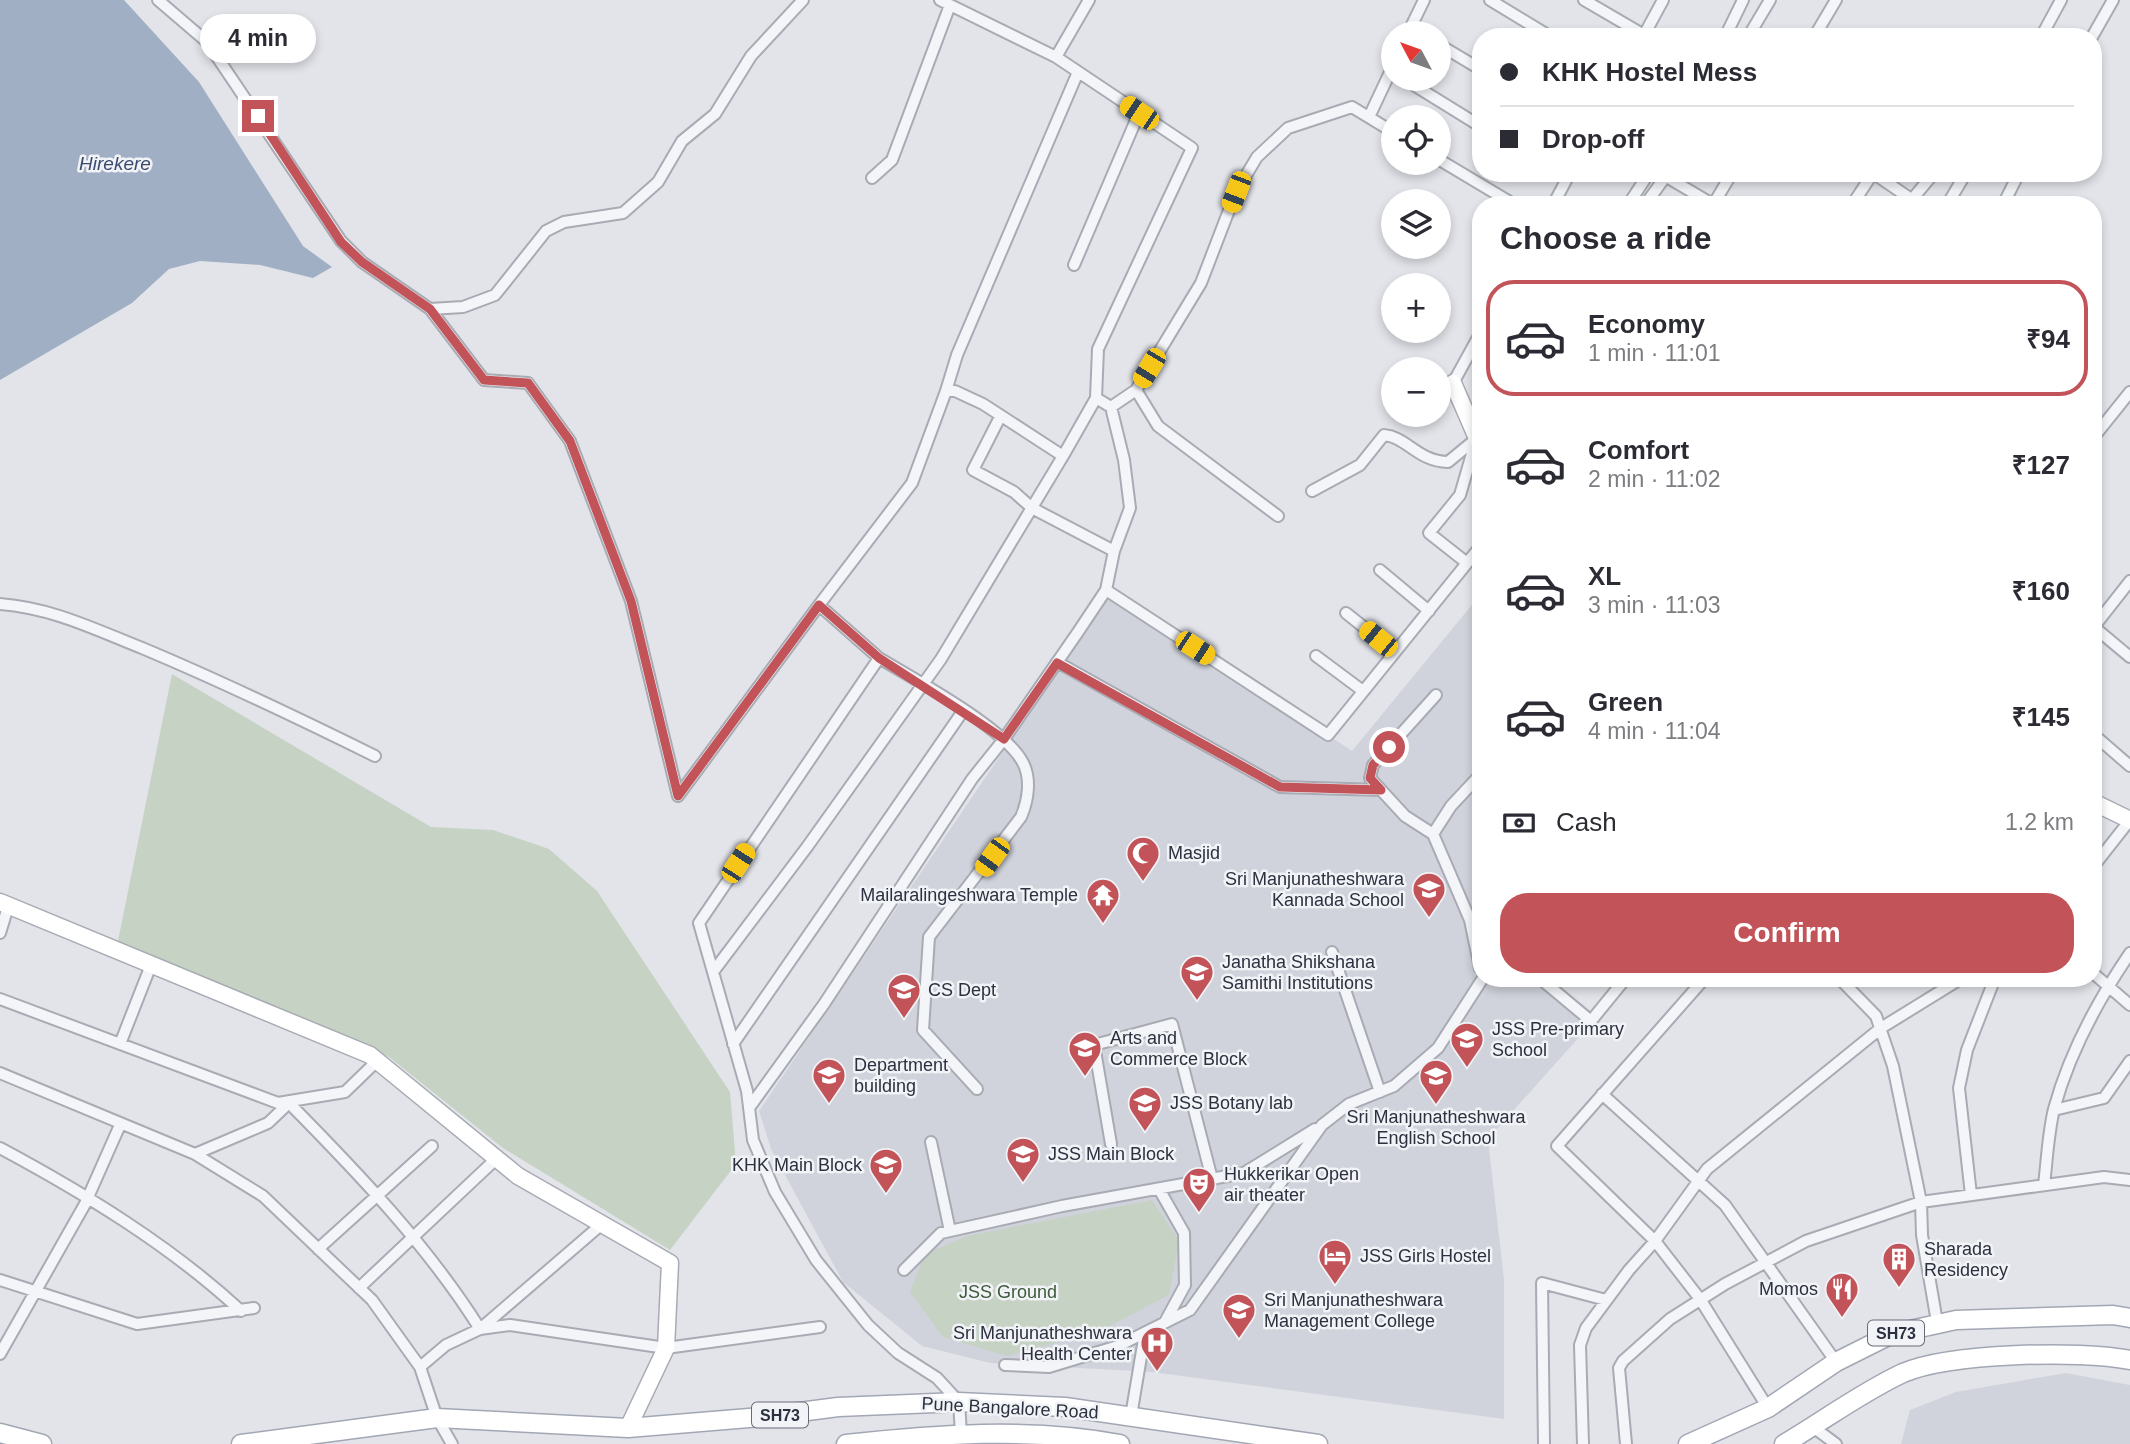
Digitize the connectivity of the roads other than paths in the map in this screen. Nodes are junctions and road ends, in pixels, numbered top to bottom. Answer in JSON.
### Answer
{"nodes":[{"id":1,"x":158,"y":0,"type":"edge"},
{"id":2,"x":803,"y":0,"type":"edge"},
{"id":3,"x":1089,"y":0,"type":"edge"},
{"id":4,"x":1424,"y":0,"type":"edge"},
{"id":5,"x":1490,"y":0,"type":"edge"},
{"id":6,"x":1584,"y":0,"type":"edge"},
{"id":7,"x":1663,"y":0,"type":"edge"},
{"id":8,"x":1743,"y":0,"type":"edge"},
{"id":9,"x":1770,"y":0,"type":"edge"},
{"id":10,"x":1836,"y":0,"type":"edge"},
{"id":11,"x":2061,"y":0,"type":"edge"},
{"id":12,"x":2113,"y":0,"type":"edge"},
{"id":13,"x":945,"y":2,"type":"edge"},
{"id":14,"x":1417,"y":21,"type":"edge"},
{"id":15,"x":1536,"y":28,"type":"edge"},
{"id":16,"x":1631,"y":28,"type":"edge"},
{"id":17,"x":1648,"y":28,"type":"edge"},
{"id":18,"x":1729,"y":28,"type":"edge"},
{"id":19,"x":1753,"y":28,"type":"edge"},
{"id":20,"x":1819,"y":28,"type":"edge"},
{"id":21,"x":2046,"y":28,"type":"edge"},
{"id":22,"x":2097,"y":28,"type":"edge"},
{"id":23,"x":1451,"y":52,"type":"edge"},
{"id":24,"x":1056,"y":57,"type":"junction"},
{"id":25,"x":1472,"y":64,"type":"edge"},
{"id":26,"x":1078,"y":72,"type":"junction"},
{"id":27,"x":1381,"y":91,"type":"edge"},
{"id":28,"x":1423,"y":91,"type":"edge"},
{"id":29,"x":1139,"y":113,"type":"junction"},
{"id":30,"x":1369,"y":117,"type":"junction"},
{"id":31,"x":1472,"y":121,"type":"edge"},
{"id":32,"x":1381,"y":124,"type":"edge"},
{"id":33,"x":1451,"y":167,"type":"edge"},
{"id":34,"x":872,"y":178,"type":"dead end"},
{"id":35,"x":1472,"y":179,"type":"edge"},
{"id":36,"x":1476,"y":182,"type":"edge"},
{"id":37,"x":1677,"y":182,"type":"edge"},
{"id":38,"x":1884,"y":182,"type":"edge"},
{"id":39,"x":1926,"y":182,"type":"edge"},
{"id":40,"x":1500,"y":196,"type":"edge"},
{"id":41,"x":1699,"y":196,"type":"edge"},
{"id":42,"x":1902,"y":196,"type":"edge"},
{"id":43,"x":1914,"y":196,"type":"edge"},
{"id":44,"x":1074,"y":265,"type":"dead end"},
{"id":45,"x":430,"y":309,"type":"junction"},
{"id":46,"x":1472,"y":349,"type":"edge"},
{"id":47,"x":1453,"y":383,"type":"joint"},
{"id":48,"x":1136,"y":390,"type":"junction"},
{"id":49,"x":946,"y":391,"type":"junction"},
{"id":50,"x":2130,"y":392,"type":"edge"},
{"id":51,"x":1096,"y":398,"type":"junction"},
{"id":52,"x":1111,"y":407,"type":"junction"},
{"id":53,"x":1000,"y":417,"type":"junction"},
{"id":54,"x":2102,"y":427,"type":"edge"},
{"id":55,"x":1472,"y":428,"type":"edge"},
{"id":56,"x":1472,"y":446,"type":"edge"},
{"id":57,"x":1063,"y":456,"type":"junction"},
{"id":58,"x":1472,"y":460,"type":"edge"},
{"id":59,"x":1312,"y":491,"type":"dead end"},
{"id":60,"x":1032,"y":508,"type":"junction"},
{"id":61,"x":1278,"y":516,"type":"dead end"},
{"id":62,"x":1114,"y":551,"type":"junction"},
{"id":63,"x":1472,"y":558,"type":"edge"},
{"id":64,"x":1468,"y":563,"type":"junction"},
{"id":65,"x":1380,"y":570,"type":"dead end"},
{"id":66,"x":2130,"y":581,"type":"edge"},
{"id":67,"x":1106,"y":590,"type":"junction"},
{"id":68,"x":0,"y":604,"type":"edge"},
{"id":69,"x":819,"y":605,"type":"junction"},
{"id":70,"x":1429,"y":611,"type":"junction"},
{"id":71,"x":1346,"y":613,"type":"dead end"},
{"id":72,"x":2102,"y":617,"type":"edge"},
{"id":73,"x":2102,"y":635,"type":"edge"},
{"id":74,"x":1395,"y":652,"type":"junction"},
{"id":75,"x":1315,"y":656,"type":"dead end"},
{"id":76,"x":2130,"y":657,"type":"edge"},
{"id":77,"x":879,"y":658,"type":"junction"},
{"id":78,"x":1057,"y":663,"type":"junction"},
{"id":79,"x":922,"y":684,"type":"junction"},
{"id":80,"x":1363,"y":691,"type":"junction"},
{"id":81,"x":1436,"y":695,"type":"dead end"},
{"id":82,"x":963,"y":711,"type":"junction"},
{"id":83,"x":1004,"y":739,"type":"junction"},
{"id":84,"x":2102,"y":742,"type":"edge"},
{"id":85,"x":374,"y":756,"type":"dead end"},
{"id":86,"x":2130,"y":766,"type":"edge"},
{"id":87,"x":1472,"y":784,"type":"edge"},
{"id":88,"x":1381,"y":790,"type":"junction"},
{"id":89,"x":2102,"y":806,"type":"edge"},
{"id":90,"x":2130,"y":820,"type":"edge"},
{"id":91,"x":1433,"y":834,"type":"junction"},
{"id":92,"x":2102,"y":856,"type":"edge"},
{"id":93,"x":4,"y":905,"type":"edge"},
{"id":94,"x":1472,"y":930,"type":"edge"},
{"id":95,"x":0,"y":933,"type":"edge"},
{"id":96,"x":1332,"y":952,"type":"dead end"},
{"id":97,"x":2130,"y":953,"type":"edge"},
{"id":98,"x":151,"y":965,"type":"junction"},
{"id":99,"x":713,"y":972,"type":"junction"},
{"id":100,"x":2102,"y":981,"type":"edge"},
{"id":101,"x":2107,"y":986,"type":"junction"},
{"id":102,"x":1477,"y":987,"type":"edge"},
{"id":103,"x":1550,"y":987,"type":"edge"},
{"id":104,"x":1619,"y":987,"type":"edge"},
{"id":105,"x":1698,"y":987,"type":"edge"},
{"id":106,"x":1849,"y":987,"type":"edge"},
{"id":107,"x":1947,"y":987,"type":"edge"},
{"id":108,"x":1992,"y":987,"type":"edge"},
{"id":109,"x":0,"y":999,"type":"edge"},
{"id":110,"x":2130,"y":1005,"type":"edge"},
{"id":111,"x":1881,"y":1028,"type":"junction"},
{"id":112,"x":120,"y":1044,"type":"junction"},
{"id":113,"x":733,"y":1044,"type":"junction"},
{"id":114,"x":377,"y":1060,"type":"junction"},
{"id":115,"x":2130,"y":1061,"type":"edge"},
{"id":116,"x":0,"y":1073,"type":"edge"},
{"id":117,"x":977,"y":1089,"type":"dead end"},
{"id":118,"x":1380,"y":1092,"type":"junction"},
{"id":119,"x":1602,"y":1094,"type":"junction"},
{"id":120,"x":289,"y":1103,"type":"junction"},
{"id":121,"x":749,"y":1108,"type":"junction"},
{"id":122,"x":2054,"y":1110,"type":"junction"},
{"id":123,"x":120,"y":1125,"type":"junction"},
{"id":124,"x":1322,"y":1125,"type":"junction"},
{"id":125,"x":931,"y":1142,"type":"dead end"},
{"id":126,"x":1111,"y":1144,"type":"dead end"},
{"id":127,"x":432,"y":1146,"type":"dead end"},
{"id":128,"x":0,"y":1148,"type":"edge"},
{"id":129,"x":195,"y":1154,"type":"junction"},
{"id":130,"x":497,"y":1158,"type":"junction"},
{"id":131,"x":1212,"y":1179,"type":"junction"},
{"id":132,"x":2130,"y":1180,"type":"edge"},
{"id":133,"x":1698,"y":1182,"type":"junction"},
{"id":134,"x":2044,"y":1185,"type":"junction"},
{"id":135,"x":1159,"y":1189,"type":"junction"},
{"id":136,"x":1971,"y":1195,"type":"junction"},
{"id":137,"x":377,"y":1196,"type":"junction"},
{"id":138,"x":88,"y":1200,"type":"junction"},
{"id":139,"x":1921,"y":1202,"type":"junction"},
{"id":140,"x":602,"y":1224,"type":"junction"},
{"id":141,"x":950,"y":1231,"type":"junction"},
{"id":142,"x":412,"y":1238,"type":"junction"},
{"id":143,"x":1655,"y":1241,"type":"junction"},
{"id":144,"x":318,"y":1248,"type":"junction"},
{"id":145,"x":1766,"y":1262,"type":"junction"},
{"id":146,"x":904,"y":1270,"type":"dead end"},
{"id":147,"x":0,"y":1279,"type":"edge"},
{"id":148,"x":359,"y":1288,"type":"junction"},
{"id":149,"x":36,"y":1293,"type":"junction"},
{"id":150,"x":1700,"y":1299,"type":"junction"},
{"id":151,"x":1606,"y":1300,"type":"junction"},
{"id":152,"x":254,"y":1308,"type":"dead end"},
{"id":153,"x":241,"y":1311,"type":"junction"},
{"id":154,"x":2130,"y":1318,"type":"edge"},
{"id":155,"x":1937,"y":1322,"type":"junction"},
{"id":156,"x":1165,"y":1323,"type":"junction"},
{"id":157,"x":820,"y":1327,"type":"dead end"},
{"id":158,"x":480,"y":1329,"type":"junction"},
{"id":159,"x":1145,"y":1333,"type":"junction"},
{"id":160,"x":666,"y":1348,"type":"junction"},
{"id":161,"x":0,"y":1354,"type":"edge"},
{"id":162,"x":2130,"y":1360,"type":"edge"},
{"id":163,"x":1836,"y":1362,"type":"junction"},
{"id":164,"x":1005,"y":1364,"type":"dead end"},
{"id":165,"x":420,"y":1367,"type":"junction"},
{"id":166,"x":959,"y":1402,"type":"junction"},
{"id":167,"x":1768,"y":1408,"type":"junction"},
{"id":168,"x":1131,"y":1416,"type":"junction"},
{"id":169,"x":437,"y":1418,"type":"junction"},
{"id":170,"x":1813,"y":1427,"type":"junction"},
{"id":171,"x":628,"y":1428,"type":"junction"},
{"id":172,"x":0,"y":1433,"type":"edge"},
{"id":173,"x":961,"y":1434,"type":"junction"},
{"id":174,"x":912,"y":1441,"type":"edge"},
{"id":175,"x":42,"y":1444,"type":"edge"},
{"id":176,"x":241,"y":1444,"type":"edge"},
{"id":177,"x":452,"y":1444,"type":"edge"},
{"id":178,"x":846,"y":1444,"type":"edge"},
{"id":179,"x":1120,"y":1444,"type":"edge"},
{"id":180,"x":1318,"y":1444,"type":"edge"},
{"id":181,"x":1544,"y":1444,"type":"edge"},
{"id":182,"x":1583,"y":1444,"type":"edge"},
{"id":183,"x":1626,"y":1444,"type":"edge"},
{"id":184,"x":1688,"y":1444,"type":"edge"},
{"id":185,"x":1784,"y":1444,"type":"edge"},
{"id":186,"x":1836,"y":1444,"type":"edge"}],
"edges":[{"from":1,"to":45,"type":"street"},
{"from":2,"to":45,"type":"street"},
{"from":3,"to":24,"type":"street"},
{"from":4,"to":14,"type":"street"},
{"from":5,"to":15,"type":"street"},
{"from":6,"to":16,"type":"street"},
{"from":7,"to":17,"type":"street"},
{"from":8,"to":18,"type":"street"},
{"from":9,"to":19,"type":"street"},
{"from":10,"to":20,"type":"street"},
{"from":11,"to":21,"type":"street"},
{"from":12,"to":22,"type":"street"},
{"from":13,"to":24,"type":"street"},
{"from":13,"to":34,"type":"street"},
{"from":23,"to":25,"type":"street"},
{"from":24,"to":26,"type":"street"},
{"from":26,"to":29,"type":"street"},
{"from":26,"to":49,"type":"street"},
{"from":27,"to":30,"type":"street"},
{"from":28,"to":31,"type":"street"},
{"from":29,"to":44,"type":"street"},
{"from":29,"to":51,"type":"street"},
{"from":30,"to":32,"type":"street"},
{"from":30,"to":48,"type":"street"},
{"from":33,"to":35,"type":"street"},
{"from":36,"to":40,"type":"street"},
{"from":37,"to":41,"type":"street"},
{"from":38,"to":42,"type":"street"},
{"from":39,"to":43,"type":"street"},
{"from":45,"to":69,"type":"street"},
{"from":46,"to":47,"type":"street"},
{"from":47,"to":55,"type":"street"},
{"from":48,"to":52,"type":"street"},
{"from":48,"to":61,"type":"street"},
{"from":49,"to":53,"type":"street"},
{"from":49,"to":69,"type":"street"},
{"from":50,"to":54,"type":"street"},
{"from":51,"to":52,"type":"street"},
{"from":51,"to":57,"type":"street"},
{"from":52,"to":62,"type":"street"},
{"from":53,"to":57,"type":"street"},
{"from":53,"to":60,"type":"street"},
{"from":56,"to":59,"type":"street"},
{"from":57,"to":60,"type":"street"},
{"from":58,"to":64,"type":"street"},
{"from":60,"to":62,"type":"street"},
{"from":60,"to":79,"type":"street"},
{"from":62,"to":67,"type":"street"},
{"from":63,"to":64,"type":"street"},
{"from":64,"to":70,"type":"street"},
{"from":65,"to":70,"type":"street"},
{"from":66,"to":72,"type":"street"},
{"from":67,"to":78,"type":"street"},
{"from":67,"to":80,"type":"street"},
{"from":68,"to":85,"type":"street"},
{"from":69,"to":77,"type":"street"},
{"from":70,"to":74,"type":"street"},
{"from":71,"to":74,"type":"street"},
{"from":73,"to":76,"type":"street"},
{"from":74,"to":80,"type":"street"},
{"from":75,"to":80,"type":"street"},
{"from":77,"to":79,"type":"street"},
{"from":77,"to":99,"type":"street"},
{"from":78,"to":83,"type":"street"},
{"from":78,"to":88,"type":"street"},
{"from":79,"to":82,"type":"street"},
{"from":79,"to":99,"type":"street"},
{"from":81,"to":88,"type":"street"},
{"from":82,"to":83,"type":"street"},
{"from":82,"to":113,"type":"street"},
{"from":83,"to":117,"type":"street"},
{"from":83,"to":121,"type":"street"},
{"from":84,"to":86,"type":"street"},
{"from":87,"to":91,"type":"street"},
{"from":88,"to":91,"type":"street"},
{"from":89,"to":90,"type":"street"},
{"from":90,"to":92,"type":"street"},
{"from":91,"to":94,"type":"street"},
{"from":93,"to":95,"type":"street"},
{"from":93,"to":98,"type":"street"},
{"from":96,"to":118,"type":"street"},
{"from":97,"to":101,"type":"street"},
{"from":98,"to":112,"type":"street"},
{"from":98,"to":114,"type":"street"},
{"from":99,"to":113,"type":"street"},
{"from":100,"to":101,"type":"street"},
{"from":101,"to":110,"type":"street"},
{"from":101,"to":122,"type":"street"},
{"from":102,"to":118,"type":"street"},
{"from":103,"to":104,"type":"street"},
{"from":105,"to":119,"type":"street"},
{"from":106,"to":111,"type":"street"},
{"from":107,"to":111,"type":"street"},
{"from":108,"to":136,"type":"street"},
{"from":109,"to":112,"type":"street"},
{"from":111,"to":133,"type":"street"},
{"from":111,"to":139,"type":"street"},
{"from":112,"to":120,"type":"street"},
{"from":113,"to":121,"type":"street"},
{"from":114,"to":120,"type":"street"},
{"from":114,"to":130,"type":"street"},
{"from":115,"to":122,"type":"street"},
{"from":116,"to":123,"type":"street"},
{"from":118,"to":124,"type":"street"},
{"from":119,"to":133,"type":"street"},
{"from":119,"to":143,"type":"street"},
{"from":120,"to":129,"type":"street"},
{"from":120,"to":137,"type":"street"},
{"from":121,"to":166,"type":"street"},
{"from":122,"to":134,"type":"street"},
{"from":123,"to":129,"type":"street"},
{"from":123,"to":138,"type":"street"},
{"from":124,"to":131,"type":"street"},
{"from":124,"to":156,"type":"street"},
{"from":125,"to":141,"type":"street"},
{"from":126,"to":131,"type":"street"},
{"from":127,"to":137,"type":"street"},
{"from":128,"to":138,"type":"street"},
{"from":129,"to":144,"type":"street"},
{"from":130,"to":140,"type":"street"},
{"from":130,"to":142,"type":"street"},
{"from":131,"to":135,"type":"street"},
{"from":132,"to":134,"type":"street"},
{"from":133,"to":143,"type":"street"},
{"from":133,"to":145,"type":"street"},
{"from":134,"to":136,"type":"street"},
{"from":135,"to":141,"type":"street"},
{"from":135,"to":156,"type":"street"},
{"from":136,"to":139,"type":"street"},
{"from":137,"to":142,"type":"street"},
{"from":137,"to":144,"type":"street"},
{"from":138,"to":149,"type":"street"},
{"from":138,"to":153,"type":"street"},
{"from":139,"to":145,"type":"street"},
{"from":139,"to":155,"type":"street"},
{"from":140,"to":158,"type":"street"},
{"from":140,"to":160,"type":"street"},
{"from":141,"to":146,"type":"street"},
{"from":142,"to":148,"type":"street"},
{"from":142,"to":158,"type":"street"},
{"from":143,"to":150,"type":"street"},
{"from":143,"to":151,"type":"street"},
{"from":144,"to":148,"type":"street"},
{"from":145,"to":150,"type":"street"},
{"from":145,"to":163,"type":"street"},
{"from":147,"to":149,"type":"street"},
{"from":148,"to":165,"type":"street"},
{"from":149,"to":153,"type":"street"},
{"from":149,"to":161,"type":"street"},
{"from":150,"to":167,"type":"street"},
{"from":150,"to":183,"type":"street"},
{"from":151,"to":181,"type":"street"},
{"from":151,"to":182,"type":"street"},
{"from":152,"to":153,"type":"street"},
{"from":154,"to":155,"type":"main road","number":"SH73"},
{"from":155,"to":163,"type":"main road","number":"SH73"},
{"from":156,"to":159,"type":"street"},
{"from":157,"to":160,"type":"street"},
{"from":158,"to":160,"type":"street"},
{"from":158,"to":165,"type":"street"},
{"from":159,"to":164,"type":"street"},
{"from":159,"to":168,"type":"street"},
{"from":160,"to":171,"type":"street"},
{"from":162,"to":170,"type":"main road","number":"SH73"},
{"from":163,"to":167,"type":"main road","number":"SH73"},
{"from":165,"to":169,"type":"street"},
{"from":166,"to":168,"type":"main road","name":"Pune Bangalore Road","number":"SH73"},
{"from":166,"to":171,"type":"main road","name":"Pune Bangalore Road","number":"SH73"},
{"from":166,"to":173,"type":"street"},
{"from":167,"to":184,"type":"main road","number":"SH73"},
{"from":168,"to":180,"type":"main road","name":"Pune Bangalore Road","number":"SH73"},
{"from":169,"to":171,"type":"main road","name":"Pune Bangalore Road","number":"SH73"},
{"from":169,"to":176,"type":"main road","name":"Pune Bangalore Road","number":"SH73"},
{"from":169,"to":177,"type":"street"},
{"from":170,"to":185,"type":"main road","number":"SH73"},
{"from":170,"to":186,"type":"street"},
{"from":172,"to":175,"type":"main road"},
{"from":173,"to":174,"type":"main road","name":"Pune Bangalore Road"},
{"from":173,"to":179,"type":"main road","name":"Pune Bangalore Road"},
{"from":174,"to":178,"type":"main road","name":"Pune Bangalore Road"}]}
